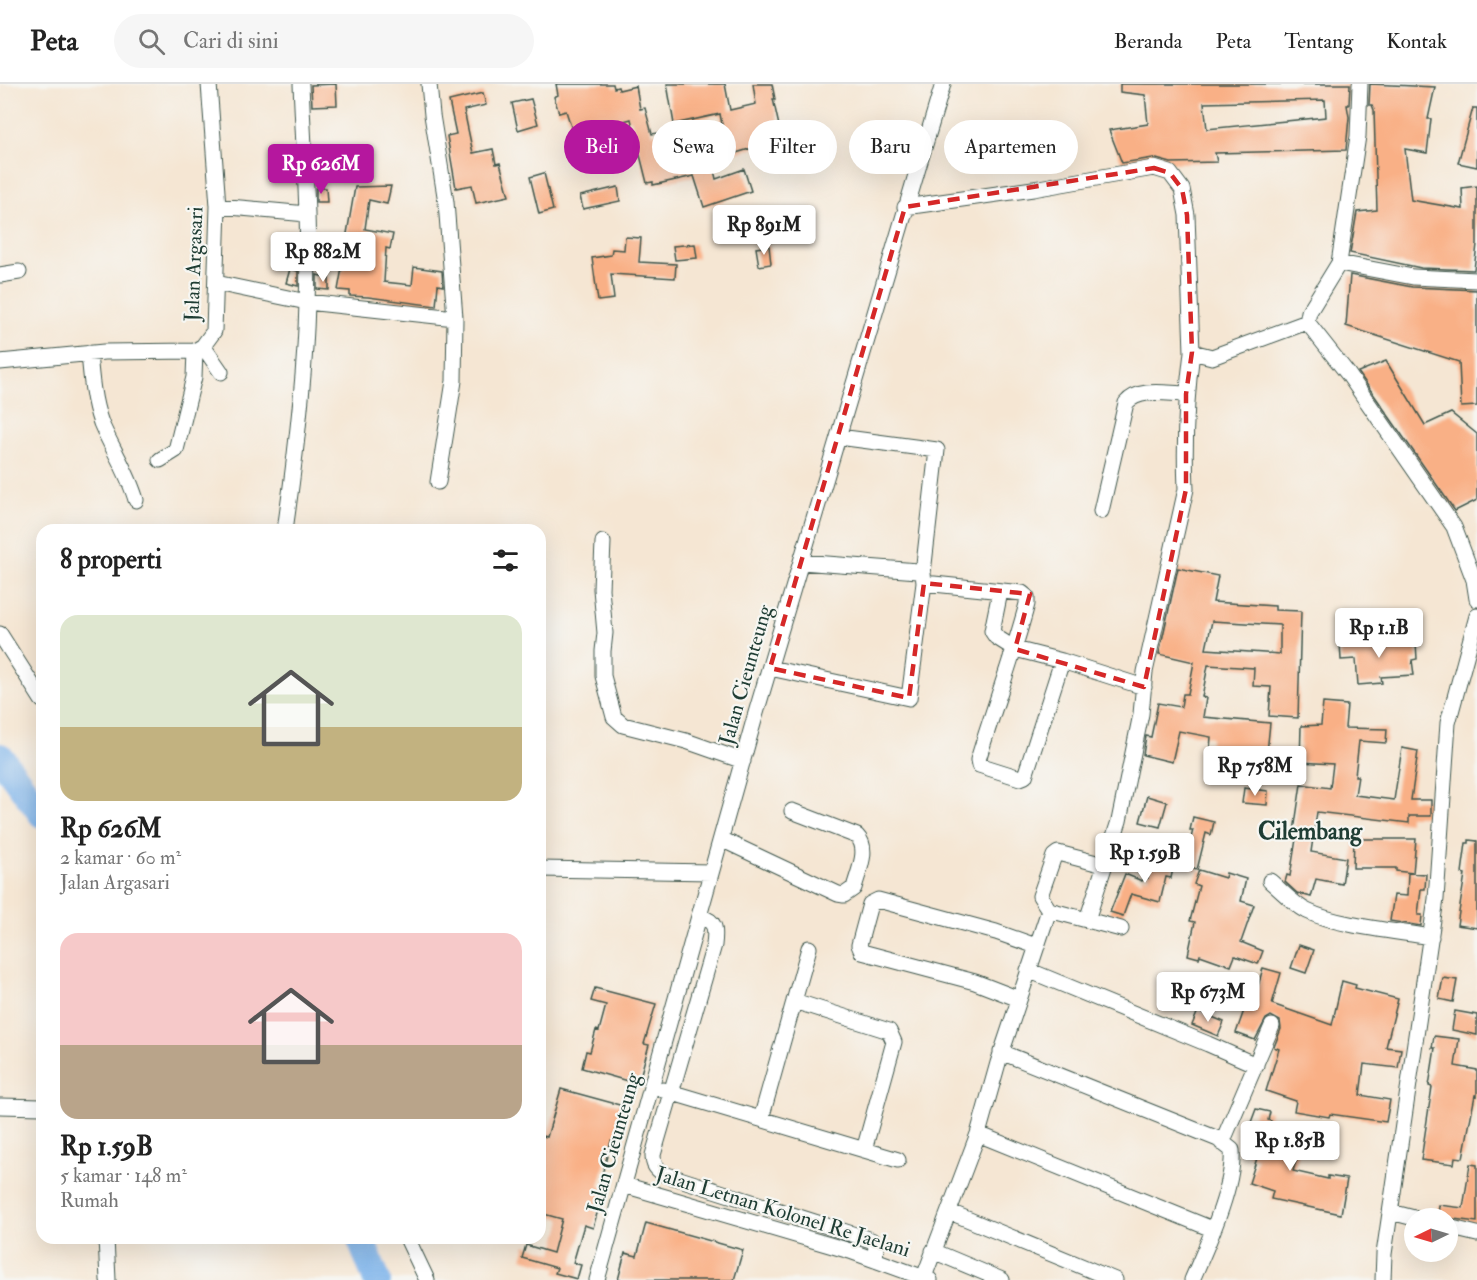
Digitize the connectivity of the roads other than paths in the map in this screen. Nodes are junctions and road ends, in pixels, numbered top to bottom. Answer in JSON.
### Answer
{"nodes":[{"id":1,"x":209,"y":84,"type":"edge"},
{"id":2,"x":301,"y":84,"type":"edge"},
{"id":3,"x":429,"y":84,"type":"edge"},
{"id":4,"x":943,"y":84,"type":"edge"},
{"id":5,"x":1360,"y":84,"type":"edge"},
{"id":6,"x":218,"y":206,"type":"junction"},
{"id":7,"x":905,"y":207,"type":"junction"},
{"id":8,"x":307,"y":214,"type":"junction"},
{"id":9,"x":1339,"y":263,"type":"junction"},
{"id":10,"x":19,"y":272,"type":"dead end"},
{"id":11,"x":0,"y":275,"type":"edge"},
{"id":12,"x":1477,"y":280,"type":"edge"},
{"id":13,"x":216,"y":283,"type":"junction"},
{"id":14,"x":307,"y":302,"type":"junction"},
{"id":15,"x":454,"y":318,"type":"junction"},
{"id":16,"x":1307,"y":322,"type":"junction"},
{"id":17,"x":199,"y":348,"type":"junction"},
{"id":18,"x":1192,"y":352,"type":"junction"},
{"id":19,"x":89,"y":353,"type":"junction"},
{"id":20,"x":0,"y":362,"type":"edge"},
{"id":21,"x":221,"y":372,"type":"dead end"},
{"id":22,"x":1186,"y":394,"type":"junction"},
{"id":23,"x":839,"y":437,"type":"junction"},
{"id":24,"x":160,"y":460,"type":"dead end"},
{"id":25,"x":438,"y":482,"type":"dead end"},
{"id":26,"x":136,"y":500,"type":"dead end"},
{"id":27,"x":1101,"y":511,"type":"dead end"},
{"id":28,"x":286,"y":524,"type":"edge"},
{"id":29,"x":603,"y":542,"type":"dead end"},
{"id":30,"x":801,"y":562,"type":"junction"},
{"id":31,"x":923,"y":578,"type":"junction"},
{"id":32,"x":1000,"y":592,"type":"junction"},
{"id":33,"x":1477,"y":599,"type":"edge"},
{"id":34,"x":1477,"y":616,"type":"edge"},
{"id":35,"x":0,"y":634,"type":"edge"},
{"id":36,"x":1015,"y":649,"type":"junction"},
{"id":37,"x":1062,"y":661,"type":"junction"},
{"id":38,"x":770,"y":668,"type":"junction"},
{"id":39,"x":1144,"y":687,"type":"junction"},
{"id":40,"x":36,"y":691,"type":"edge"},
{"id":41,"x":743,"y":761,"type":"junction"},
{"id":42,"x":792,"y":811,"type":"dead end"},
{"id":43,"x":721,"y":839,"type":"junction"},
{"id":44,"x":1104,"y":865,"type":"junction"},
{"id":45,"x":546,"y":869,"type":"edge"},
{"id":46,"x":711,"y":872,"type":"junction"},
{"id":47,"x":1270,"y":881,"type":"dead end"},
{"id":48,"x":1049,"y":909,"type":"junction"},
{"id":49,"x":699,"y":916,"type":"junction"},
{"id":50,"x":1087,"y":920,"type":"junction"},
{"id":51,"x":1121,"y":929,"type":"dead end"},
{"id":52,"x":1431,"y":937,"type":"junction"},
{"id":53,"x":1036,"y":946,"type":"junction"},
{"id":54,"x":809,"y":948,"type":"dead end"},
{"id":55,"x":1029,"y":970,"type":"junction"},
{"id":56,"x":1019,"y":999,"type":"junction"},
{"id":57,"x":794,"y":1001,"type":"junction"},
{"id":58,"x":1272,"y":1026,"type":"dead end"},
{"id":59,"x":1001,"y":1052,"type":"junction"},
{"id":60,"x":1256,"y":1065,"type":"junction"},
{"id":61,"x":651,"y":1086,"type":"junction"},
{"id":62,"x":672,"y":1094,"type":"junction"},
{"id":63,"x":0,"y":1106,"type":"edge"},
{"id":64,"x":36,"y":1107,"type":"edge"},
{"id":65,"x":761,"y":1119,"type":"junction"},
{"id":66,"x":978,"y":1134,"type":"junction"},
{"id":67,"x":1222,"y":1143,"type":"junction"},
{"id":68,"x":864,"y":1150,"type":"junction"},
{"id":69,"x":898,"y":1160,"type":"dead end"},
{"id":70,"x":624,"y":1185,"type":"junction"},
{"id":71,"x":950,"y":1212,"type":"junction"},
{"id":72,"x":1391,"y":1212,"type":"junction"},
{"id":73,"x":1404,"y":1215,"type":"edge"},
{"id":74,"x":1212,"y":1229,"type":"junction"},
{"id":75,"x":1458,"y":1229,"type":"edge"},
{"id":76,"x":1477,"y":1234,"type":"edge"},
{"id":77,"x":106,"y":1244,"type":"edge"},
{"id":78,"x":410,"y":1244,"type":"edge"},
{"id":79,"x":933,"y":1251,"type":"junction"},
{"id":80,"x":875,"y":1260,"type":"junction"},
{"id":81,"x":927,"y":1279,"type":"edge"},
{"id":82,"x":108,"y":1280,"type":"edge"},
{"id":83,"x":427,"y":1280,"type":"edge"},
{"id":84,"x":597,"y":1280,"type":"edge"},
{"id":85,"x":1002,"y":1280,"type":"edge"},
{"id":86,"x":1115,"y":1280,"type":"edge"},
{"id":87,"x":1192,"y":1280,"type":"edge"},
{"id":88,"x":1383,"y":1280,"type":"edge"}],
"edges":[{"from":1,"to":6,"type":"street","name":"Jalan Argasari"},
{"from":2,"to":8,"type":"street"},
{"from":3,"to":15,"type":"street"},
{"from":4,"to":7,"type":"street","name":"Jalan Cieunteung"},
{"from":5,"to":9,"type":"street"},
{"from":6,"to":8,"type":"street"},
{"from":6,"to":13,"type":"street","name":"Jalan Argasari"},
{"from":7,"to":18,"type":"street"},
{"from":7,"to":23,"type":"street","name":"Jalan Cieunteung"},
{"from":8,"to":14,"type":"street"},
{"from":9,"to":12,"type":"street"},
{"from":9,"to":16,"type":"street"},
{"from":10,"to":11,"type":"street"},
{"from":13,"to":14,"type":"street"},
{"from":13,"to":17,"type":"street","name":"Jalan Argasari"},
{"from":14,"to":15,"type":"street"},
{"from":14,"to":28,"type":"street"},
{"from":15,"to":25,"type":"street"},
{"from":16,"to":18,"type":"street"},
{"from":16,"to":33,"type":"street"},
{"from":17,"to":19,"type":"street","name":"Jalan Argasari"},
{"from":17,"to":21,"type":"street"},
{"from":17,"to":24,"type":"street"},
{"from":18,"to":22,"type":"street"},
{"from":19,"to":20,"type":"street","name":"Jalan Argasari"},
{"from":19,"to":26,"type":"street"},
{"from":22,"to":27,"type":"street"},
{"from":22,"to":39,"type":"street"},
{"from":23,"to":30,"type":"street","name":"Jalan Cieunteung"},
{"from":23,"to":31,"type":"street"},
{"from":29,"to":41,"type":"street"},
{"from":30,"to":31,"type":"street"},
{"from":30,"to":38,"type":"street","name":"Jalan Cieunteung"},
{"from":31,"to":32,"type":"street"},
{"from":31,"to":38,"type":"street"},
{"from":32,"to":36,"type":"street"},
{"from":32,"to":36,"type":"street"},
{"from":34,"to":52,"type":"street"},
{"from":35,"to":40,"type":"street"},
{"from":36,"to":37,"type":"street"},
{"from":36,"to":37,"type":"street"},
{"from":37,"to":39,"type":"street"},
{"from":38,"to":41,"type":"street","name":"Jalan Cieunteung"},
{"from":39,"to":44,"type":"street"},
{"from":41,"to":43,"type":"street","name":"Jalan Cieunteung"},
{"from":42,"to":43,"type":"street"},
{"from":43,"to":46,"type":"street","name":"Jalan Cieunteung"},
{"from":44,"to":48,"type":"street"},
{"from":44,"to":50,"type":"street"},
{"from":45,"to":46,"type":"street"},
{"from":46,"to":49,"type":"street","name":"Jalan Cieunteung"},
{"from":47,"to":52,"type":"street"},
{"from":48,"to":50,"type":"street"},
{"from":48,"to":53,"type":"street"},
{"from":49,"to":61,"type":"street","name":"Jalan Cieunteung"},
{"from":49,"to":62,"type":"street"},
{"from":50,"to":51,"type":"street"},
{"from":52,"to":72,"type":"street"},
{"from":53,"to":55,"type":"street"},
{"from":53,"to":56,"type":"street"},
{"from":54,"to":57,"type":"street"},
{"from":55,"to":56,"type":"street"},
{"from":55,"to":60,"type":"street"},
{"from":56,"to":59,"type":"street"},
{"from":57,"to":65,"type":"street"},
{"from":57,"to":68,"type":"street"},
{"from":58,"to":60,"type":"street"},
{"from":59,"to":66,"type":"street"},
{"from":59,"to":67,"type":"street"},
{"from":60,"to":67,"type":"street"},
{"from":61,"to":62,"type":"street"},
{"from":61,"to":70,"type":"street","name":"Jalan Cieunteung"},
{"from":62,"to":65,"type":"street"},
{"from":62,"to":80,"type":"street"},
{"from":63,"to":64,"type":"street"},
{"from":65,"to":68,"type":"street"},
{"from":66,"to":71,"type":"street"},
{"from":66,"to":74,"type":"street"},
{"from":67,"to":74,"type":"street"},
{"from":68,"to":69,"type":"street"},
{"from":70,"to":80,"type":"street","name":"Jalan Letnan Kolonel Re Jaelani"},
{"from":70,"to":84,"type":"street","name":"Jalan Cieunteung"},
{"from":71,"to":79,"type":"street"},
{"from":71,"to":86,"type":"street"},
{"from":72,"to":73,"type":"street"},
{"from":72,"to":88,"type":"street"},
{"from":74,"to":87,"type":"street"},
{"from":75,"to":76,"type":"street"},
{"from":77,"to":82,"type":"street"},
{"from":78,"to":83,"type":"street"},
{"from":79,"to":81,"type":"street"},
{"from":79,"to":85,"type":"street"},
{"from":80,"to":81,"type":"street","name":"Jalan Letnan Kolonel Re Jaelani"}]}
